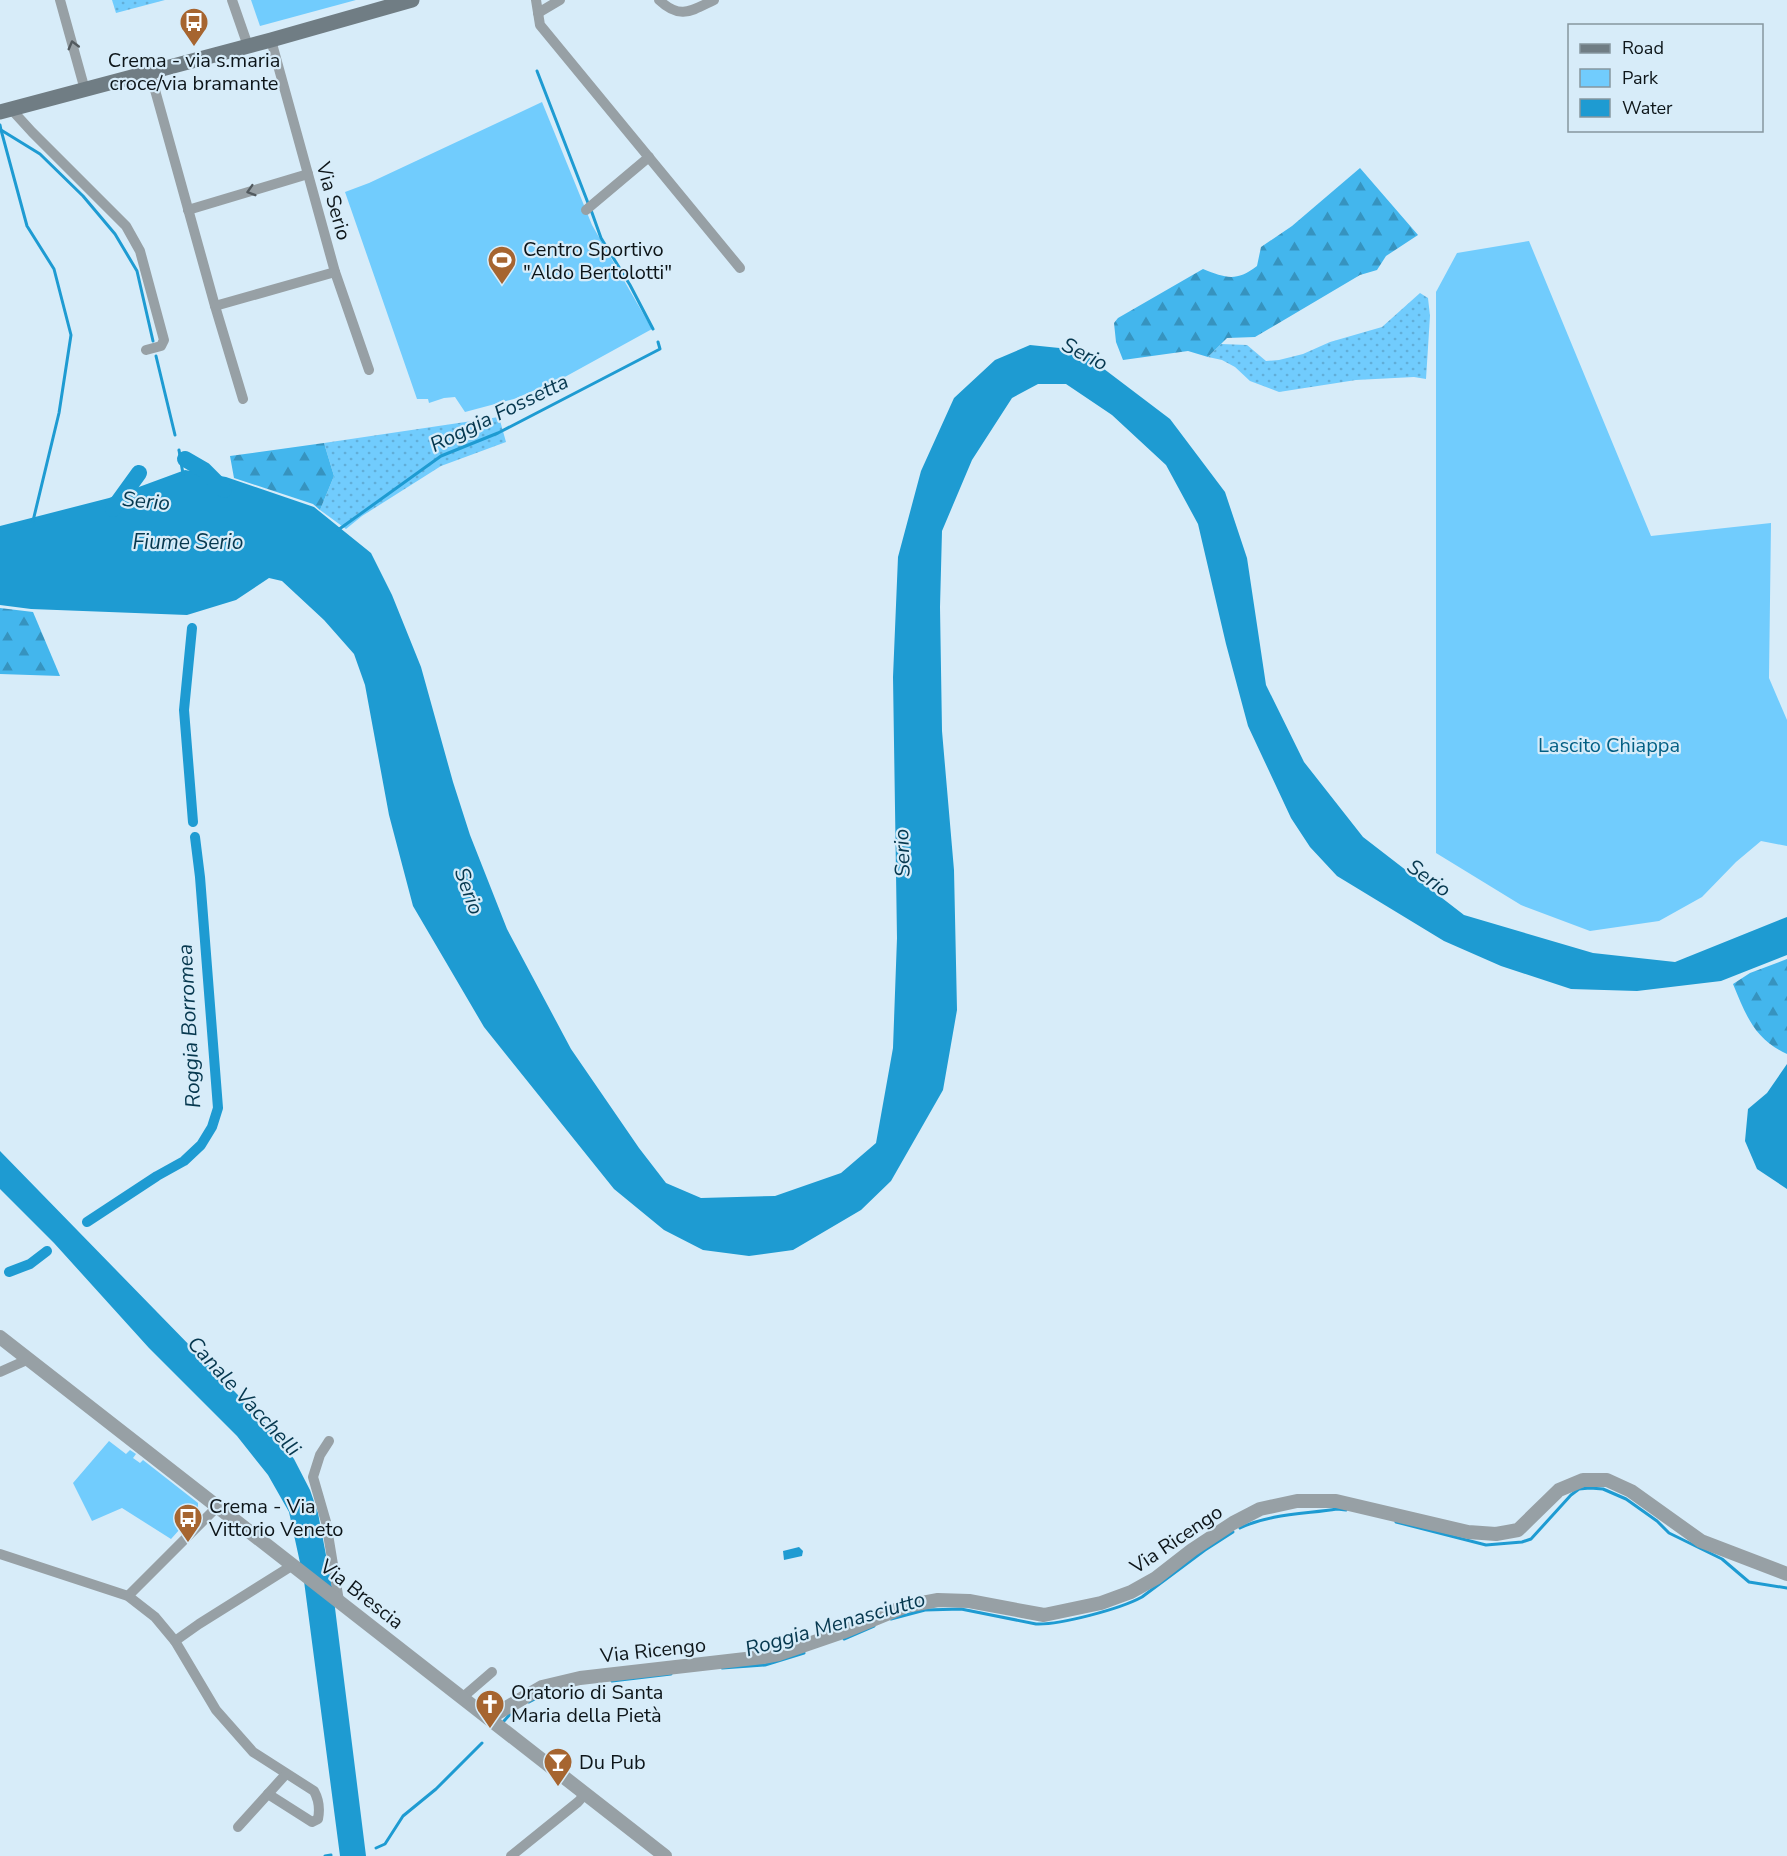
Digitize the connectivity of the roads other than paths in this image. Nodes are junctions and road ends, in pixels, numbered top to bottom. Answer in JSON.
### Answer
{"nodes":[{"id":1,"x":60,"y":0,"type":"edge"},
{"id":2,"x":232,"y":0,"type":"edge"},
{"id":3,"x":412,"y":0,"type":"edge"},
{"id":4,"x":536,"y":0,"type":"edge"},
{"id":5,"x":560,"y":0,"type":"edge"},
{"id":6,"x":659,"y":0,"type":"edge"},
{"id":7,"x":714,"y":0,"type":"edge"},
{"id":8,"x":538,"y":13,"type":"junction"},
{"id":9,"x":271,"y":40,"type":"junction"},
{"id":10,"x":248,"y":46,"type":"junction"},
{"id":11,"x":150,"y":72,"type":"junction"},
{"id":12,"x":85,"y":90,"type":"junction"},
{"id":13,"x":6,"y":110,"type":"edge"},
{"id":14,"x":649,"y":157,"type":"junction"},
{"id":15,"x":308,"y":174,"type":"junction"},
{"id":16,"x":590,"y":207,"type":"dead end"},
{"id":17,"x":188,"y":210,"type":"junction"},
{"id":18,"x":740,"y":268,"type":"dead end"},
{"id":19,"x":335,"y":272,"type":"junction"},
{"id":20,"x":215,"y":306,"type":"junction"},
{"id":21,"x":146,"y":350,"type":"dead end"},
{"id":22,"x":369,"y":370,"type":"dead end"},
{"id":23,"x":243,"y":399,"type":"dead end"},
{"id":24,"x":0,"y":1337,"type":"edge"},
{"id":25,"x":29,"y":1359,"type":"junction"},
{"id":26,"x":0,"y":1372,"type":"edge"},
{"id":27,"x":329,"y":1441,"type":"dead end"},
{"id":28,"x":217,"y":1507,"type":"junction"},
{"id":29,"x":0,"y":1554,"type":"edge"},
{"id":30,"x":296,"y":1568,"type":"junction"},
{"id":31,"x":1787,"y":1574,"type":"edge"},
{"id":32,"x":128,"y":1596,"type":"junction"},
{"id":33,"x":337,"y":1599,"type":"junction"},
{"id":34,"x":175,"y":1641,"type":"junction"},
{"id":35,"x":492,"y":1672,"type":"dead end"},
{"id":36,"x":463,"y":1697,"type":"junction"},
{"id":37,"x":489,"y":1718,"type":"junction"},
{"id":38,"x":286,"y":1774,"type":"junction"},
{"id":39,"x":586,"y":1793,"type":"junction"},
{"id":40,"x":267,"y":1794,"type":"junction"},
{"id":41,"x":238,"y":1827,"type":"dead end"},
{"id":42,"x":658,"y":1854,"type":"edge"},
{"id":43,"x":511,"y":1856,"type":"edge"}],
"edges":[{"from":12,"to":1,"type":"street","one_way":true},
{"from":2,"to":10,"type":"street"},
{"from":3,"to":9,"type":"main road"},
{"from":4,"to":8,"type":"street"},
{"from":5,"to":8,"type":"street"},
{"from":6,"to":7,"type":"street"},
{"from":8,"to":14,"type":"street"},
{"from":9,"to":10,"type":"main road"},
{"from":9,"to":15,"type":"street","name":"Via Serio"},
{"from":10,"to":11,"type":"main road"},
{"from":11,"to":12,"type":"main road"},
{"from":11,"to":17,"type":"street"},
{"from":12,"to":13,"type":"main road"},
{"from":13,"to":21,"type":"street"},
{"from":14,"to":16,"type":"street"},
{"from":14,"to":18,"type":"street"},
{"from":15,"to":17,"type":"street","one_way":true},
{"from":15,"to":19,"type":"street","name":"Via Serio"},
{"from":17,"to":20,"type":"street"},
{"from":19,"to":20,"type":"street"},
{"from":19,"to":22,"type":"street","name":"Via Serio"},
{"from":20,"to":23,"type":"street"},
{"from":24,"to":25,"type":"street","name":"Via Brescia"},
{"from":25,"to":26,"type":"street"},
{"from":25,"to":28,"type":"street","name":"Via Brescia"},
{"from":27,"to":33,"type":"street"},
{"from":28,"to":30,"type":"street","name":"Via Brescia"},
{"from":28,"to":32,"type":"street"},
{"from":29,"to":32,"type":"street"},
{"from":30,"to":33,"type":"street","name":"Via Brescia"},
{"from":30,"to":34,"type":"street"},
{"from":31,"to":37,"type":"street","name":"Via Ricengo"},
{"from":32,"to":34,"type":"street"},
{"from":33,"to":36,"type":"street","name":"Via Brescia"},
{"from":34,"to":38,"type":"street"},
{"from":35,"to":36,"type":"street"},
{"from":36,"to":37,"type":"street","name":"Via Brescia"},
{"from":37,"to":39,"type":"street","name":"Via Brescia"},
{"from":38,"to":40,"type":"street"},
{"from":38,"to":40,"type":"street"},
{"from":39,"to":42,"type":"street","name":"Via Brescia"},
{"from":39,"to":43,"type":"street"},
{"from":40,"to":41,"type":"street"}]}
